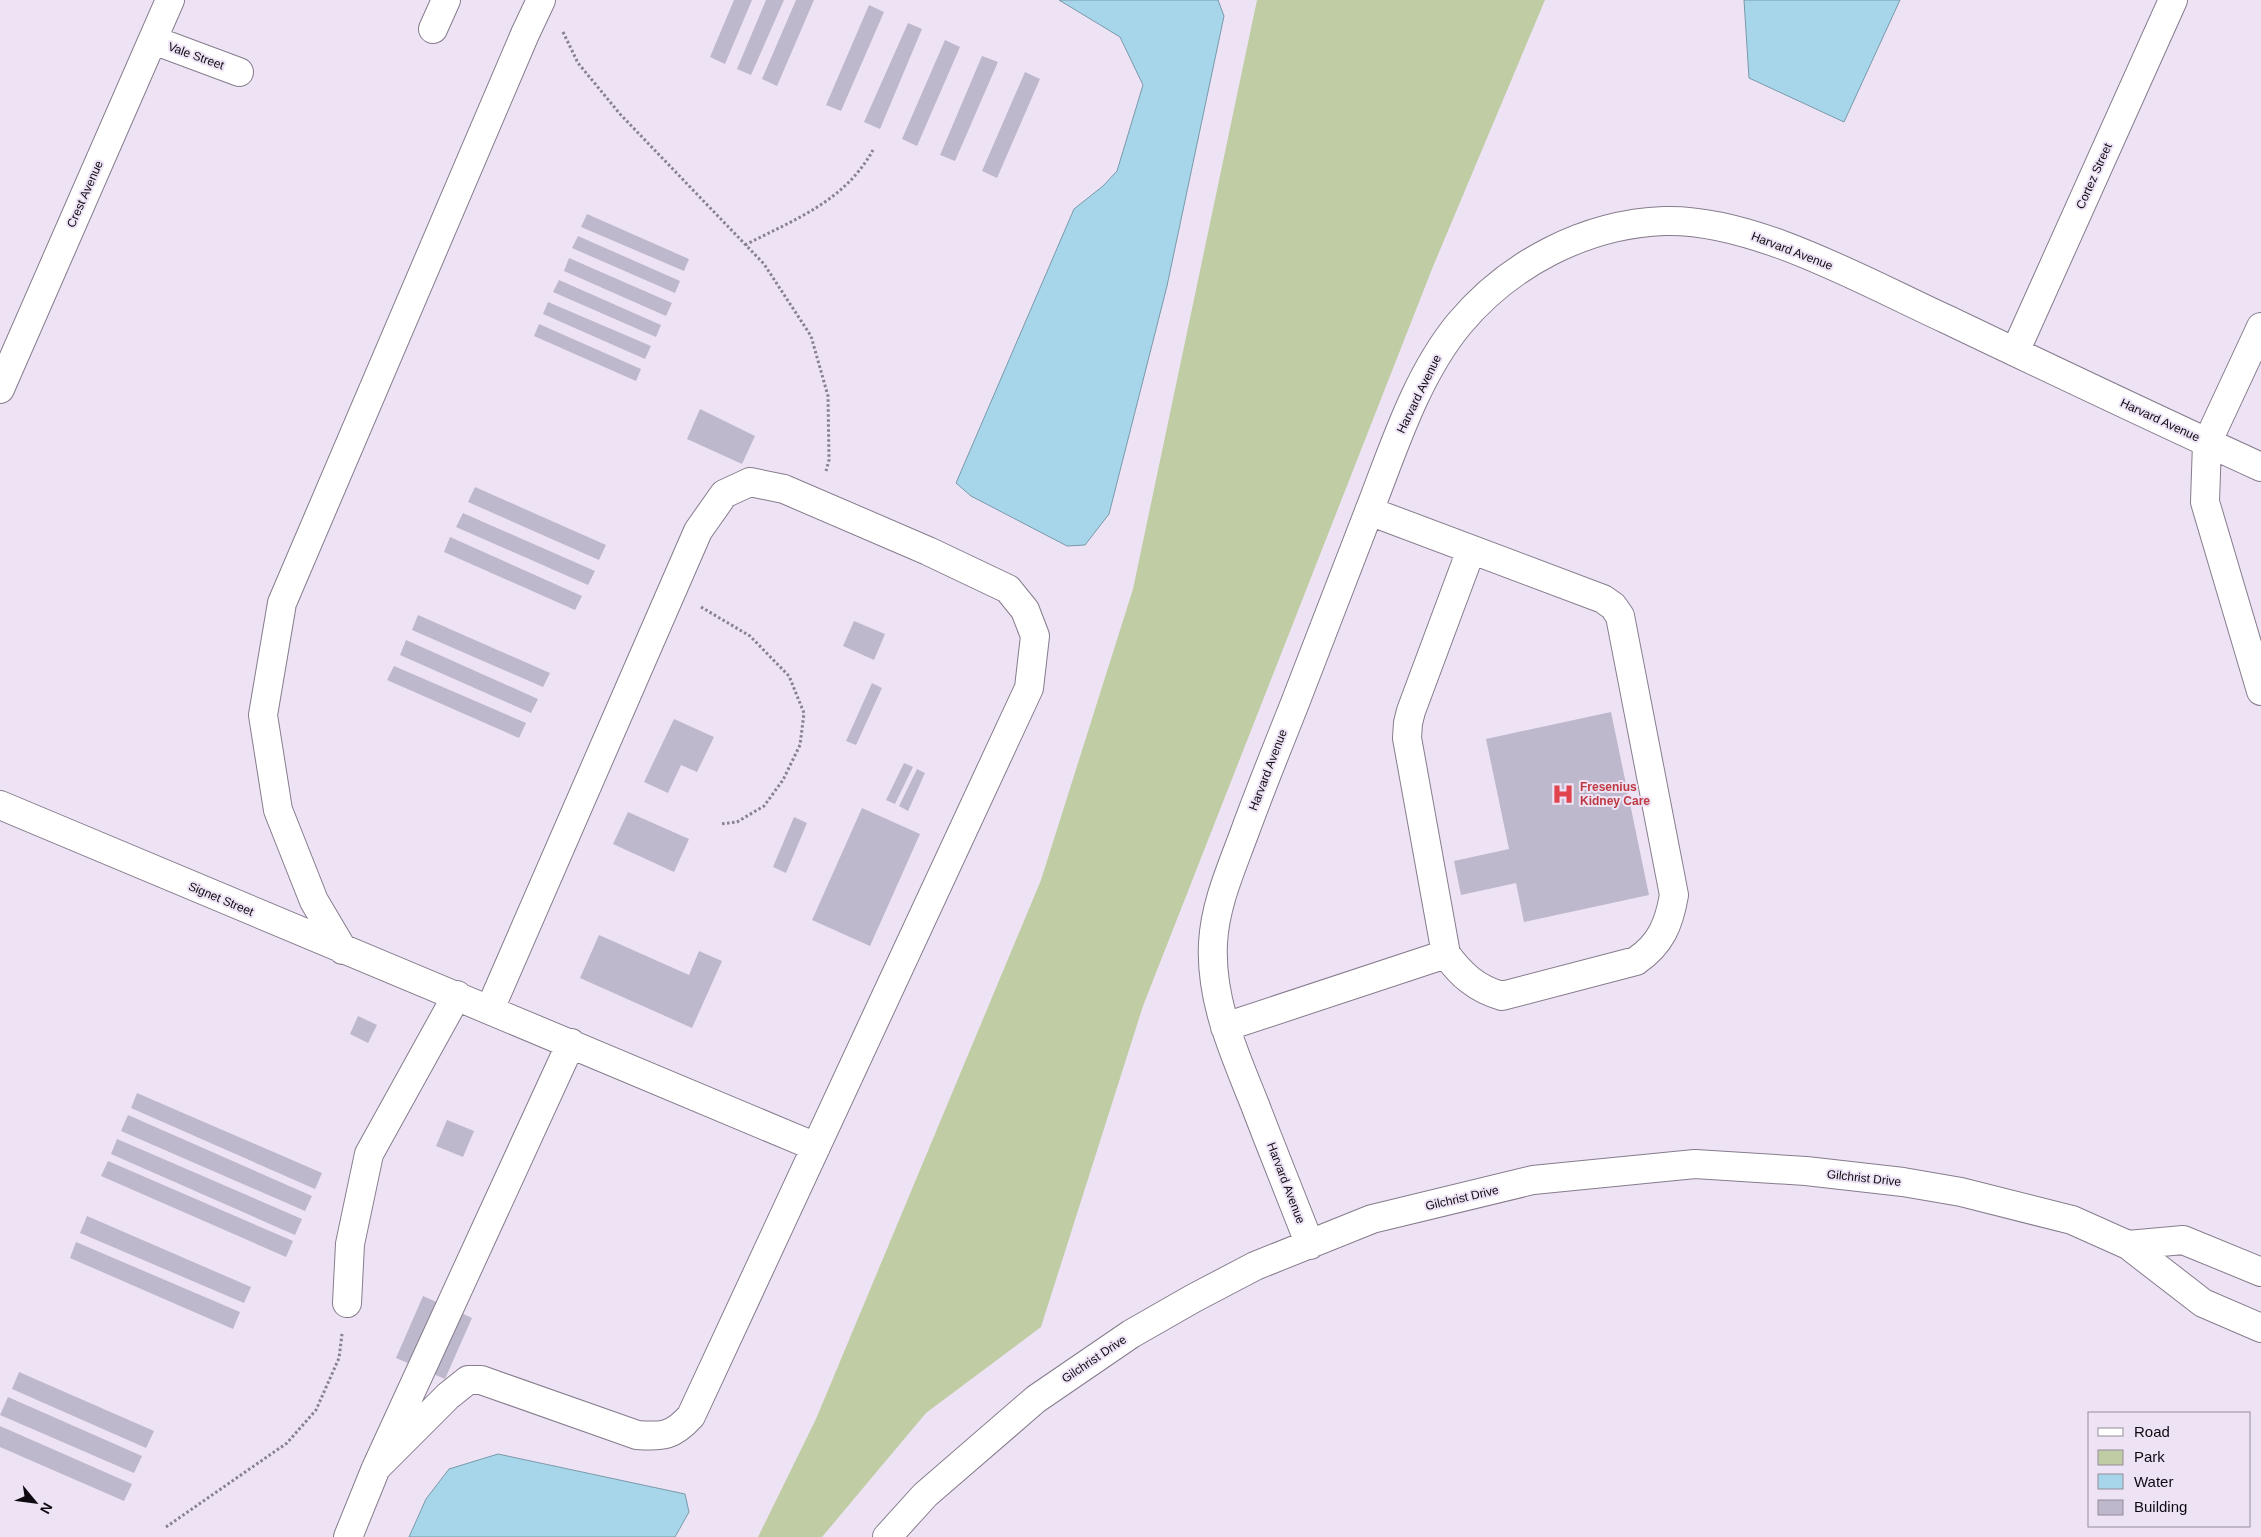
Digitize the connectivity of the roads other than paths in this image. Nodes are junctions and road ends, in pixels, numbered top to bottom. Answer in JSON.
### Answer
{"nodes":[{"id":1,"x":170,"y":0,"type":"edge"},
{"id":2,"x":446,"y":0,"type":"edge"},
{"id":3,"x":541,"y":0,"type":"edge"},
{"id":4,"x":2173,"y":0,"type":"edge"},
{"id":5,"x":433,"y":29,"type":"dead end"},
{"id":6,"x":153,"y":40,"type":"junction"},
{"id":7,"x":239,"y":72,"type":"dead end"},
{"id":8,"x":2261,"y":327,"type":"edge"},
{"id":9,"x":2015,"y":352,"type":"junction"},
{"id":10,"x":0,"y":388,"type":"edge"},
{"id":11,"x":2207,"y":443,"type":"junction"},
{"id":12,"x":2261,"y":467,"type":"edge"},
{"id":13,"x":1369,"y":511,"type":"junction"},
{"id":14,"x":1472,"y":550,"type":"junction"},
{"id":15,"x":2261,"y":691,"type":"edge"},
{"id":16,"x":0,"y":805,"type":"edge"},
{"id":17,"x":343,"y":950,"type":"junction"},
{"id":18,"x":1446,"y":954,"type":"junction"},
{"id":19,"x":451,"y":992,"type":"junction"},
{"id":20,"x":490,"y":1009,"type":"junction"},
{"id":21,"x":1225,"y":1027,"type":"junction"},
{"id":22,"x":570,"y":1043,"type":"junction"},
{"id":23,"x":816,"y":1146,"type":"junction"},
{"id":24,"x":2183,"y":1240,"type":"junction"},
{"id":25,"x":1310,"y":1245,"type":"junction"},
{"id":26,"x":2128,"y":1245,"type":"junction"},
{"id":27,"x":2261,"y":1263,"type":"edge"},
{"id":28,"x":2261,"y":1272,"type":"edge"},
{"id":29,"x":347,"y":1303,"type":"road end"},
{"id":30,"x":2261,"y":1328,"type":"edge"},
{"id":31,"x":376,"y":1468,"type":"junction"},
{"id":32,"x":348,"y":1537,"type":"edge"},
{"id":33,"x":887,"y":1537,"type":"edge"}],
"edges":[{"from":1,"to":6,"type":"street","name":"Crest Avenue"},
{"from":2,"to":5,"type":"street"},
{"from":3,"to":17,"type":"street"},
{"from":4,"to":9,"type":"street","name":"Cortez Street"},
{"from":6,"to":7,"type":"street","name":"Vale Street"},
{"from":6,"to":10,"type":"street","name":"Crest Avenue"},
{"from":8,"to":11,"type":"street"},
{"from":9,"to":11,"type":"street","name":"Harvard Avenue"},
{"from":9,"to":13,"type":"street","name":"Harvard Avenue"},
{"from":11,"to":12,"type":"street","name":"Harvard Avenue"},
{"from":11,"to":15,"type":"street"},
{"from":13,"to":14,"type":"street"},
{"from":13,"to":21,"type":"street","name":"Harvard Avenue"},
{"from":14,"to":18,"type":"street"},
{"from":14,"to":18,"type":"street"},
{"from":16,"to":17,"type":"street","name":"Signet Street"},
{"from":17,"to":19,"type":"street","name":"Signet Street"},
{"from":18,"to":21,"type":"street"},
{"from":19,"to":20,"type":"street","name":"Signet Street"},
{"from":19,"to":29,"type":"street"},
{"from":20,"to":22,"type":"street","name":"Signet Street"},
{"from":20,"to":23,"type":"street"},
{"from":21,"to":25,"type":"street","name":"Harvard Avenue"},
{"from":22,"to":23,"type":"street","name":"Signet Street"},
{"from":22,"to":31,"type":"street"},
{"from":23,"to":31,"type":"street"},
{"from":24,"to":26,"type":"street","name":"Gilchrist Drive"},
{"from":24,"to":27,"type":"street"},
{"from":24,"to":28,"type":"street","name":"Gilchrist Drive"},
{"from":25,"to":26,"type":"street","name":"Gilchrist Drive"},
{"from":25,"to":33,"type":"street","name":"Gilchrist Drive"},
{"from":26,"to":30,"type":"street","name":"Gilchrist Drive"},
{"from":31,"to":32,"type":"street"}]}
